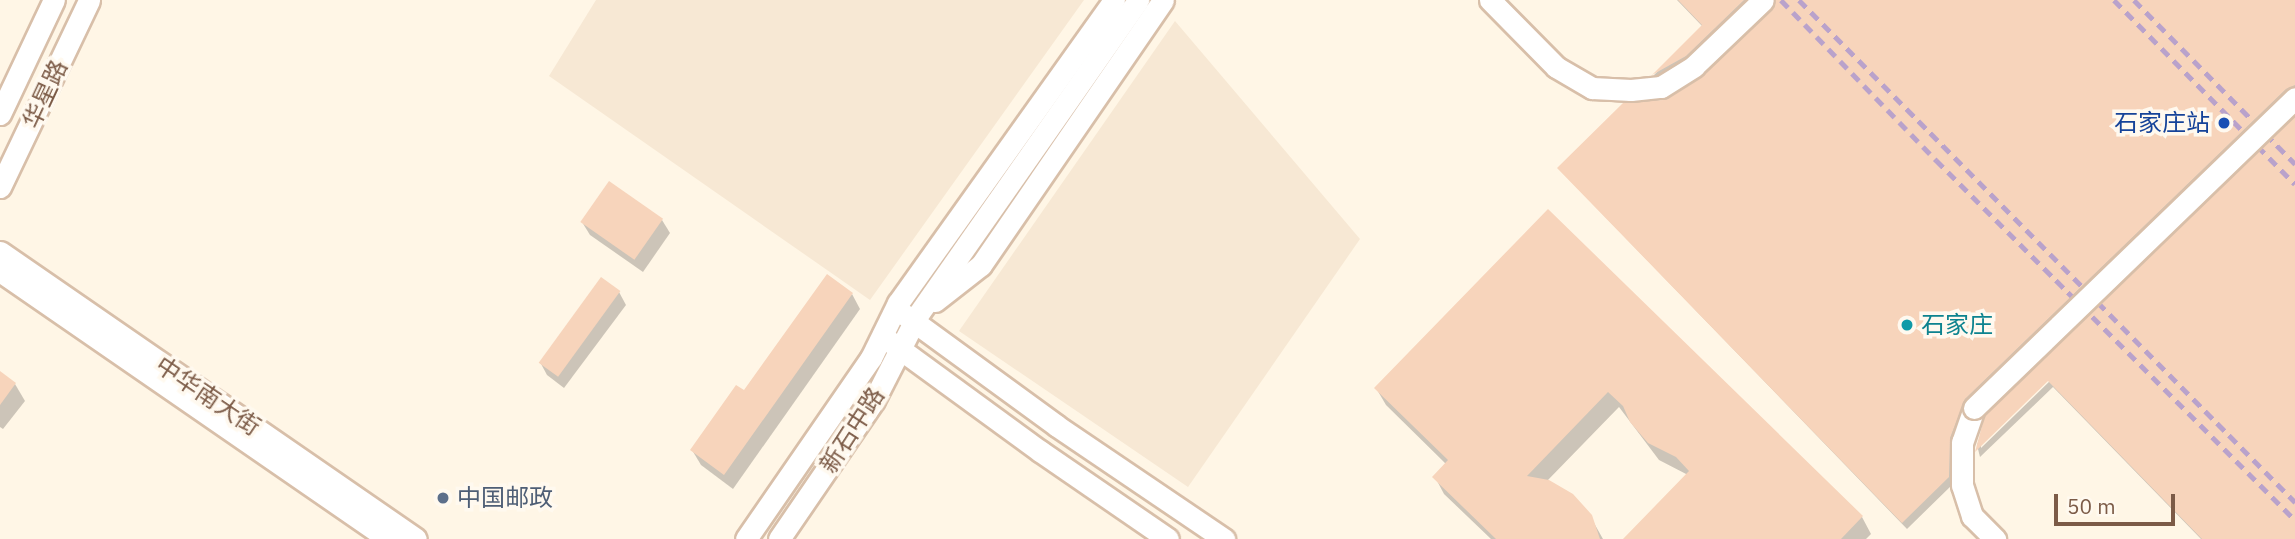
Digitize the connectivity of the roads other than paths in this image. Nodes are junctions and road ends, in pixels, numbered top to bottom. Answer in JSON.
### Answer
{"nodes":[{"id":1,"x":54,"y":0,"type":"edge"},
{"id":2,"x":89,"y":0,"type":"edge"},
{"id":3,"x":1114,"y":0,"type":"edge"},
{"id":4,"x":1490,"y":0,"type":"edge"},
{"id":5,"x":1763,"y":0,"type":"edge"},
{"id":6,"x":1151,"y":3,"type":"edge"},
{"id":7,"x":2295,"y":98,"type":"edge"},
{"id":8,"x":0,"y":114,"type":"edge"},
{"id":9,"x":0,"y":187,"type":"edge"},
{"id":10,"x":0,"y":252,"type":"edge"},
{"id":11,"x":0,"y":271,"type":"edge"},
{"id":12,"x":896,"y":309,"type":"junction"},
{"id":13,"x":915,"y":319,"type":"junction"},
{"id":14,"x":882,"y":336,"type":"junction"},
{"id":15,"x":900,"y":349,"type":"junction"},
{"id":16,"x":389,"y":539,"type":"edge"},
{"id":17,"x":416,"y":539,"type":"edge"},
{"id":18,"x":746,"y":539,"type":"edge"},
{"id":19,"x":779,"y":539,"type":"edge"},
{"id":20,"x":1168,"y":539,"type":"edge"},
{"id":21,"x":1224,"y":539,"type":"edge"},
{"id":22,"x":1995,"y":539,"type":"edge"}],
"edges":[{"from":1,"to":8,"type":"main road","name":"华星路"},
{"from":2,"to":9,"type":"main road","name":"华星路"},
{"from":3,"to":12,"type":"main road","name":"新石中路"},
{"from":4,"to":5,"type":"main road"},
{"from":6,"to":13,"type":"main road","name":"新石中路"},
{"from":7,"to":22,"type":"main road","bridge":true},
{"from":10,"to":17,"type":"main road","name":"中华南大街"},
{"from":11,"to":16,"type":"main road","name":"中华南大街"},
{"from":12,"to":13,"type":"main road"},
{"from":12,"to":14,"type":"main road","name":"新石中路"},
{"from":13,"to":15,"type":"main road","name":"新石中路"},
{"from":13,"to":21,"type":"main road"},
{"from":14,"to":15,"type":"main road"},
{"from":14,"to":18,"type":"main road","name":"新石中路"},
{"from":15,"to":19,"type":"main road","name":"新石中路"},
{"from":15,"to":20,"type":"main road"}]}
